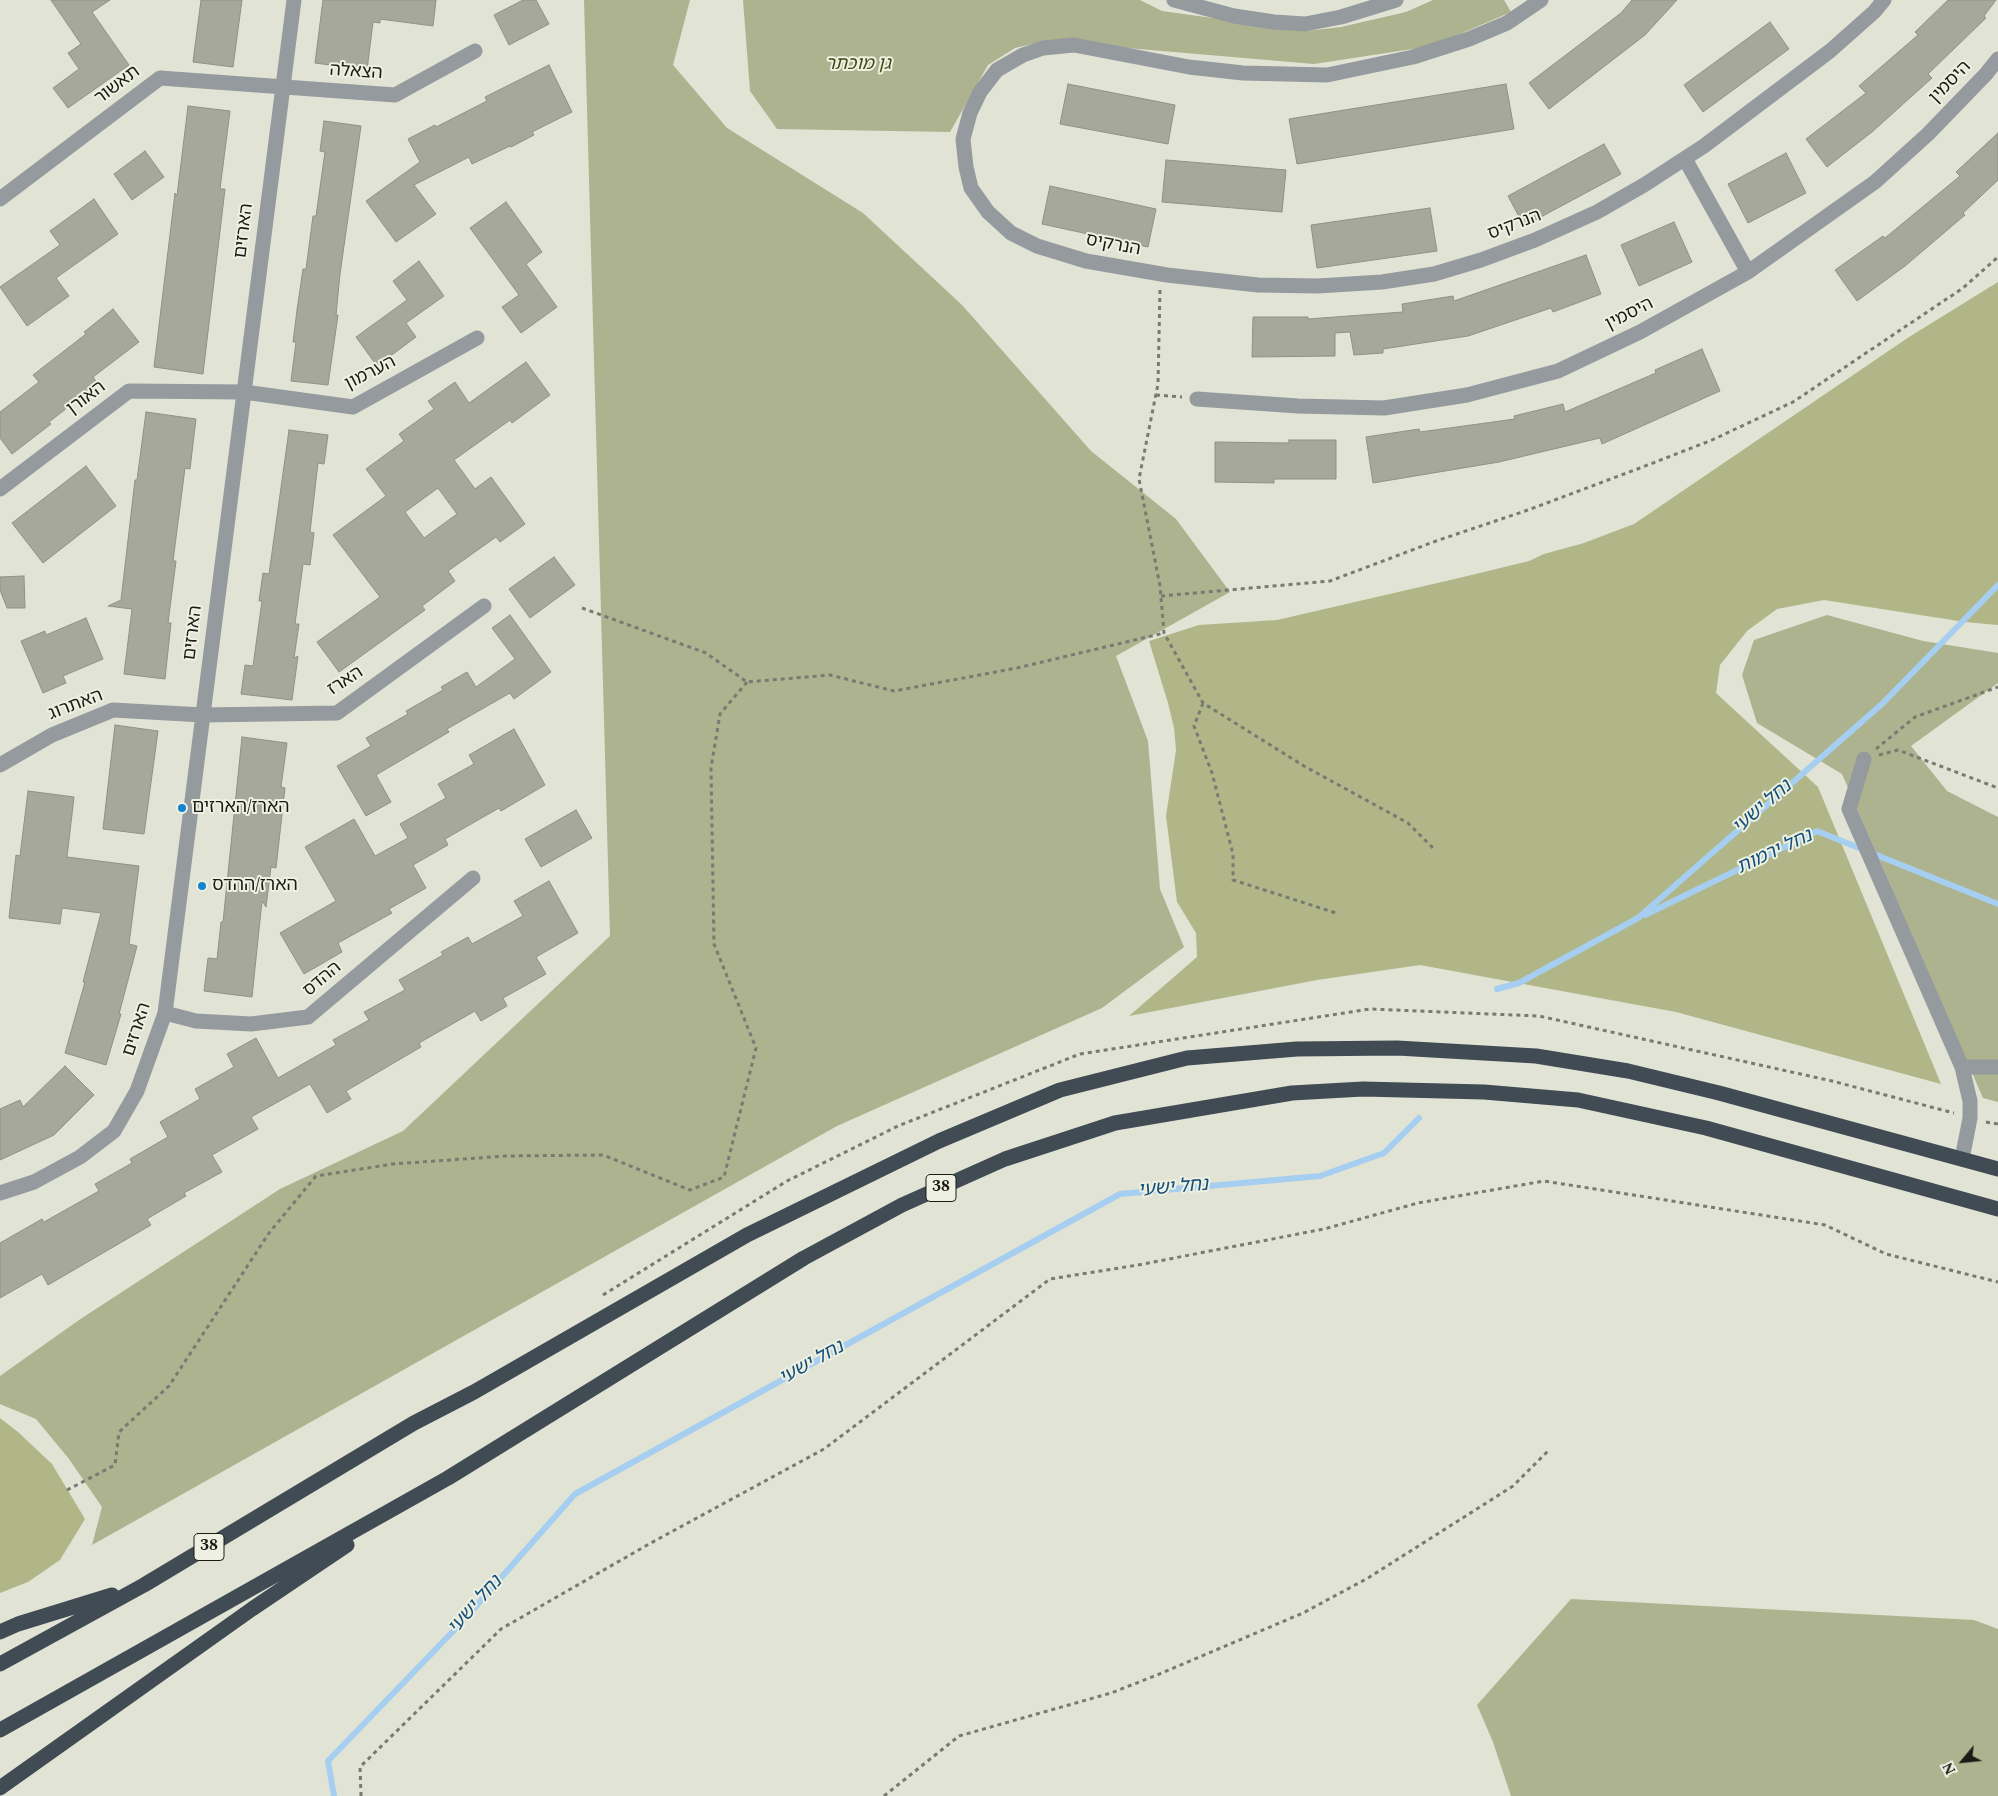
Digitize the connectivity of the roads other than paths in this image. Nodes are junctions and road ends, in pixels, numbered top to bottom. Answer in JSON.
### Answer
{"nodes":[{"id":1,"x":294,"y":0,"type":"edge"},
{"id":2,"x":1174,"y":0,"type":"edge"},
{"id":3,"x":1396,"y":0,"type":"edge"},
{"id":4,"x":1884,"y":0,"type":"edge"},
{"id":5,"x":1535,"y":2,"type":"edge"},
{"id":6,"x":475,"y":51,"type":"dead end"},
{"id":7,"x":1998,"y":60,"type":"edge"},
{"id":8,"x":283,"y":86,"type":"junction"},
{"id":9,"x":1685,"y":159,"type":"junction"},
{"id":10,"x":0,"y":199,"type":"edge"},
{"id":11,"x":1748,"y":272,"type":"junction"},
{"id":12,"x":477,"y":338,"type":"dead end"},
{"id":13,"x":244,"y":392,"type":"junction"},
{"id":14,"x":1198,"y":399,"type":"road end"},
{"id":15,"x":0,"y":489,"type":"edge"},
{"id":16,"x":484,"y":606,"type":"dead end"},
{"id":17,"x":203,"y":715,"type":"junction"},
{"id":18,"x":1864,"y":759,"type":"road end"},
{"id":19,"x":0,"y":765,"type":"edge"},
{"id":20,"x":473,"y":878,"type":"dead end"},
{"id":21,"x":165,"y":1013,"type":"junction"},
{"id":22,"x":1998,"y":1067,"type":"edge"},
{"id":23,"x":1962,"y":1068,"type":"junction"},
{"id":24,"x":1962,"y":1159,"type":"junction"},
{"id":25,"x":1998,"y":1168,"type":"edge"},
{"id":26,"x":0,"y":1193,"type":"edge"},
{"id":27,"x":1998,"y":1209,"type":"edge"},
{"id":28,"x":448,"y":1478,"type":"junction"},
{"id":29,"x":144,"y":1586,"type":"junction"},
{"id":30,"x":0,"y":1632,"type":"edge"},
{"id":31,"x":0,"y":1664,"type":"edge"},
{"id":32,"x":0,"y":1730,"type":"edge"},
{"id":33,"x":0,"y":1788,"type":"edge"}],
"edges":[{"from":1,"to":8,"type":"street","name":"הארזים"},
{"from":2,"to":3,"type":"street"},
{"from":4,"to":9,"type":"street","name":"הנרקיס"},
{"from":5,"to":9,"type":"street","name":"הנרקיס"},
{"from":6,"to":8,"type":"street","name":"הצאלה"},
{"from":7,"to":11,"type":"street","name":"היסמין"},
{"from":8,"to":10,"type":"street","name":"תאשור"},
{"from":8,"to":13,"type":"street","name":"הארזים"},
{"from":9,"to":11,"type":"street"},
{"from":11,"to":14,"type":"street","name":"היסמין"},
{"from":12,"to":13,"type":"street","name":"הערמון"},
{"from":13,"to":15,"type":"street","name":"האורן"},
{"from":13,"to":17,"type":"street","name":"הארזים"},
{"from":16,"to":17,"type":"street","name":"הארז"},
{"from":17,"to":19,"type":"street","name":"האתרוג"},
{"from":17,"to":21,"type":"street","name":"הארזים"},
{"from":18,"to":23,"type":"street"},
{"from":20,"to":21,"type":"street","name":"ההדס"},
{"from":21,"to":26,"type":"street","name":"הארזים"},
{"from":22,"to":23,"type":"street"},
{"from":23,"to":24,"type":"street"},
{"from":24,"to":25,"type":"highway","number":"38"},
{"from":24,"to":29,"type":"highway","number":"38"},
{"from":27,"to":28,"type":"highway","number":"38"},
{"from":28,"to":32,"type":"highway","number":"38"},
{"from":28,"to":33,"type":"highway"},
{"from":29,"to":30,"type":"highway"},
{"from":29,"to":31,"type":"highway","number":"38"}]}
